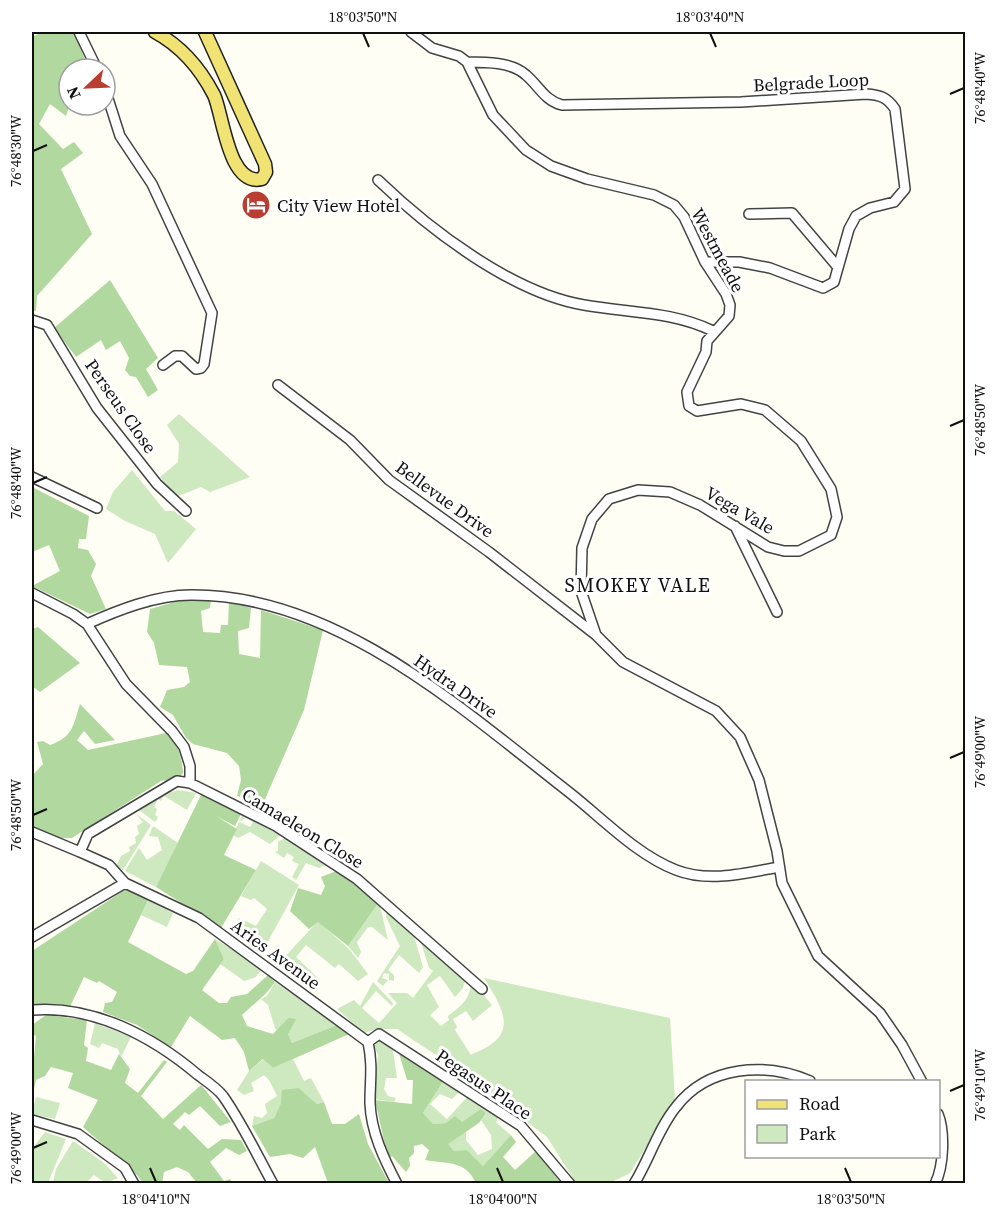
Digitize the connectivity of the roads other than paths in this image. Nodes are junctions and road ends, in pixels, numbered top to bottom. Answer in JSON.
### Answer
{"nodes":[{"id":1,"x":79,"y":32,"type":"edge"},
{"id":2,"x":155,"y":32,"type":"edge"},
{"id":3,"x":205,"y":32,"type":"edge"},
{"id":4,"x":411,"y":32,"type":"edge"},
{"id":5,"x":92,"y":57,"type":"edge"},
{"id":6,"x":468,"y":62,"type":"junction"},
{"id":7,"x":114,"y":117,"type":"edge"},
{"id":8,"x":378,"y":180,"type":"dead end"},
{"id":9,"x":749,"y":214,"type":"dead end"},
{"id":10,"x":705,"y":262,"type":"junction"},
{"id":11,"x":837,"y":266,"type":"junction"},
{"id":12,"x":32,"y":320,"type":"edge"},
{"id":13,"x":714,"y":331,"type":"junction"},
{"id":14,"x":163,"y":364,"type":"dead end"},
{"id":15,"x":278,"y":385,"type":"dead end"},
{"id":16,"x":32,"y":477,"type":"edge"},
{"id":17,"x":97,"y":508,"type":"dead end"},
{"id":18,"x":186,"y":511,"type":"dead end"},
{"id":19,"x":735,"y":526,"type":"junction"},
{"id":20,"x":32,"y":593,"type":"edge"},
{"id":21,"x":777,"y":612,"type":"dead end"},
{"id":22,"x":87,"y":624,"type":"junction"},
{"id":23,"x":596,"y":635,"type":"junction"},
{"id":24,"x":189,"y":783,"type":"junction"},
{"id":25,"x":32,"y":832,"type":"edge"},
{"id":26,"x":80,"y":852,"type":"junction"},
{"id":27,"x":779,"y":867,"type":"junction"},
{"id":28,"x":125,"y":883,"type":"junction"},
{"id":29,"x":32,"y":937,"type":"edge"},
{"id":30,"x":482,"y":989,"type":"dead end"},
{"id":31,"x":32,"y":1010,"type":"edge"},
{"id":32,"x":368,"y":1042,"type":"junction"},
{"id":33,"x":808,"y":1080,"type":"edge"},
{"id":34,"x":921,"y":1080,"type":"edge"},
{"id":35,"x":940,"y":1117,"type":"edge"},
{"id":36,"x":32,"y":1120,"type":"edge"},
{"id":37,"x":940,"y":1158,"type":"edge"},
{"id":38,"x":940,"y":1158,"type":"edge"},
{"id":39,"x":134,"y":1184,"type":"edge"},
{"id":40,"x":273,"y":1184,"type":"edge"},
{"id":41,"x":397,"y":1184,"type":"edge"},
{"id":42,"x":570,"y":1184,"type":"edge"},
{"id":43,"x":634,"y":1184,"type":"edge"},
{"id":44,"x":935,"y":1184,"type":"edge"}],
"edges":[{"from":1,"to":5,"type":"street"},
{"from":2,"to":3,"type":"main road"},
{"from":4,"to":6,"type":"street"},
{"from":6,"to":10,"type":"street","name":"Westmeade"},
{"from":6,"to":11,"type":"street","name":"Belgrade Loop"},
{"from":7,"to":14,"type":"street"},
{"from":8,"to":13,"type":"street"},
{"from":9,"to":11,"type":"street"},
{"from":10,"to":11,"type":"street","name":"Belgrade Loop"},
{"from":10,"to":13,"type":"street","name":"Westmeade"},
{"from":12,"to":18,"type":"street","name":"Perseus Close"},
{"from":13,"to":19,"type":"street","name":"Vega Vale"},
{"from":15,"to":23,"type":"street","name":"Bellevue Drive"},
{"from":16,"to":17,"type":"street"},
{"from":19,"to":21,"type":"street"},
{"from":19,"to":23,"type":"street","name":"Vega Vale"},
{"from":20,"to":22,"type":"street"},
{"from":22,"to":24,"type":"street"},
{"from":22,"to":27,"type":"street","name":"Hydra Drive"},
{"from":23,"to":27,"type":"street","name":"Bellevue Drive"},
{"from":24,"to":26,"type":"street"},
{"from":24,"to":30,"type":"street","name":"Camaeleon Close"},
{"from":25,"to":26,"type":"street"},
{"from":26,"to":28,"type":"street"},
{"from":27,"to":34,"type":"street","name":"Bellevue Drive"},
{"from":28,"to":29,"type":"street"},
{"from":28,"to":32,"type":"street","name":"Aries Avenue"},
{"from":31,"to":40,"type":"street"},
{"from":32,"to":41,"type":"street"},
{"from":32,"to":42,"type":"street","name":"Pegasus Place"},
{"from":33,"to":43,"type":"street"},
{"from":35,"to":37,"type":"street"},
{"from":36,"to":39,"type":"street"},
{"from":38,"to":44,"type":"street"}]}
